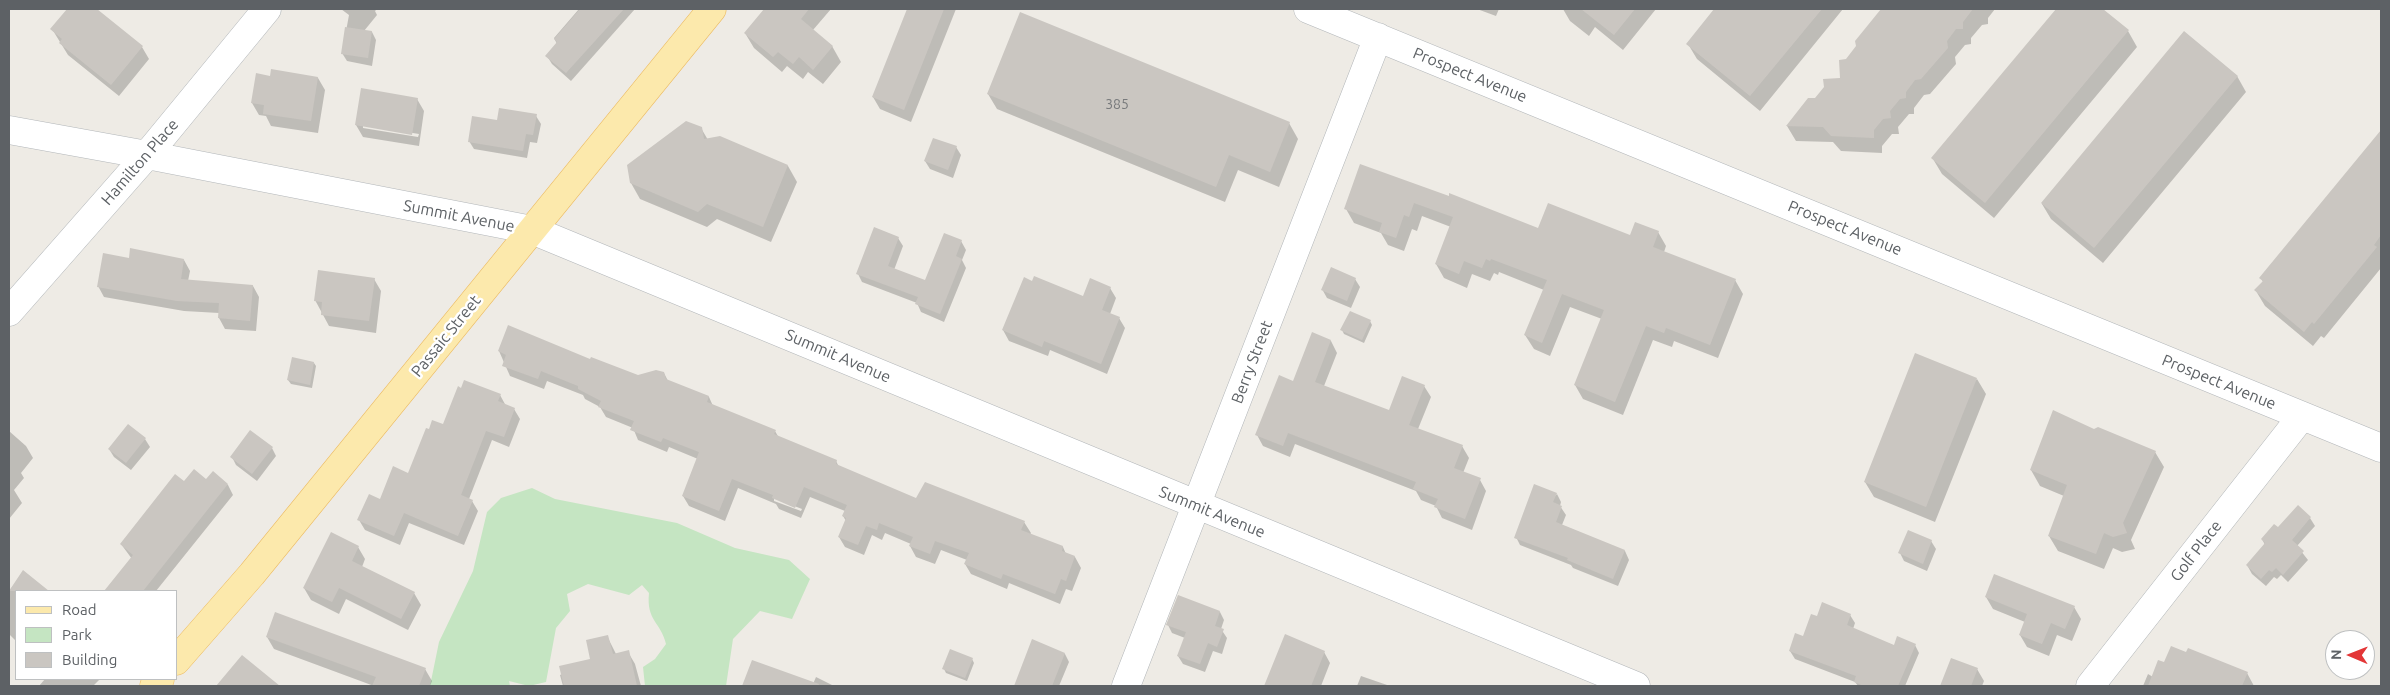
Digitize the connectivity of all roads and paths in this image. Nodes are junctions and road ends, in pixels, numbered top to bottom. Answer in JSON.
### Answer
{"nodes":[{"id":1,"x":267,"y":9,"type":"edge"},
{"id":2,"x":712,"y":9,"type":"edge"},
{"id":3,"x":1308,"y":9,"type":"edge"},
{"id":4,"x":1378,"y":37,"type":"junction"},
{"id":5,"x":9,"y":130,"type":"edge"},
{"id":6,"x":147,"y":154,"type":"junction"},
{"id":7,"x":532,"y":230,"type":"junction"},
{"id":8,"x":9,"y":312,"type":"edge"},
{"id":9,"x":2302,"y":416,"type":"junction"},
{"id":10,"x":2381,"y":448,"type":"edge"},
{"id":11,"x":1197,"y":506,"type":"junction"},
{"id":12,"x":178,"y":659,"type":"edge"},
{"id":13,"x":1126,"y":686,"type":"edge"},
{"id":14,"x":1636,"y":686,"type":"edge"},
{"id":15,"x":2090,"y":686,"type":"edge"}],
"edges":[{"from":1,"to":6,"type":"street","name":"Hamilton Place"},
{"from":2,"to":7,"type":"main road","name":"Passaic Street"},
{"from":3,"to":4,"type":"street","name":"Prospect Avenue"},
{"from":4,"to":9,"type":"street","name":"Prospect Avenue"},
{"from":4,"to":11,"type":"street","name":"Berry Street"},
{"from":5,"to":6,"type":"street","name":"Summit Avenue"},
{"from":6,"to":7,"type":"street","name":"Summit Avenue"},
{"from":6,"to":8,"type":"street","name":"Hamilton Place"},
{"from":7,"to":11,"type":"street","name":"Summit Avenue"},
{"from":7,"to":12,"type":"main road","name":"Passaic Street"},
{"from":9,"to":10,"type":"street","name":"Prospect Avenue"},
{"from":9,"to":15,"type":"street","name":"Golf Place"},
{"from":11,"to":13,"type":"street","name":"Berry Street"},
{"from":11,"to":14,"type":"street","name":"Summit Avenue"}]}
